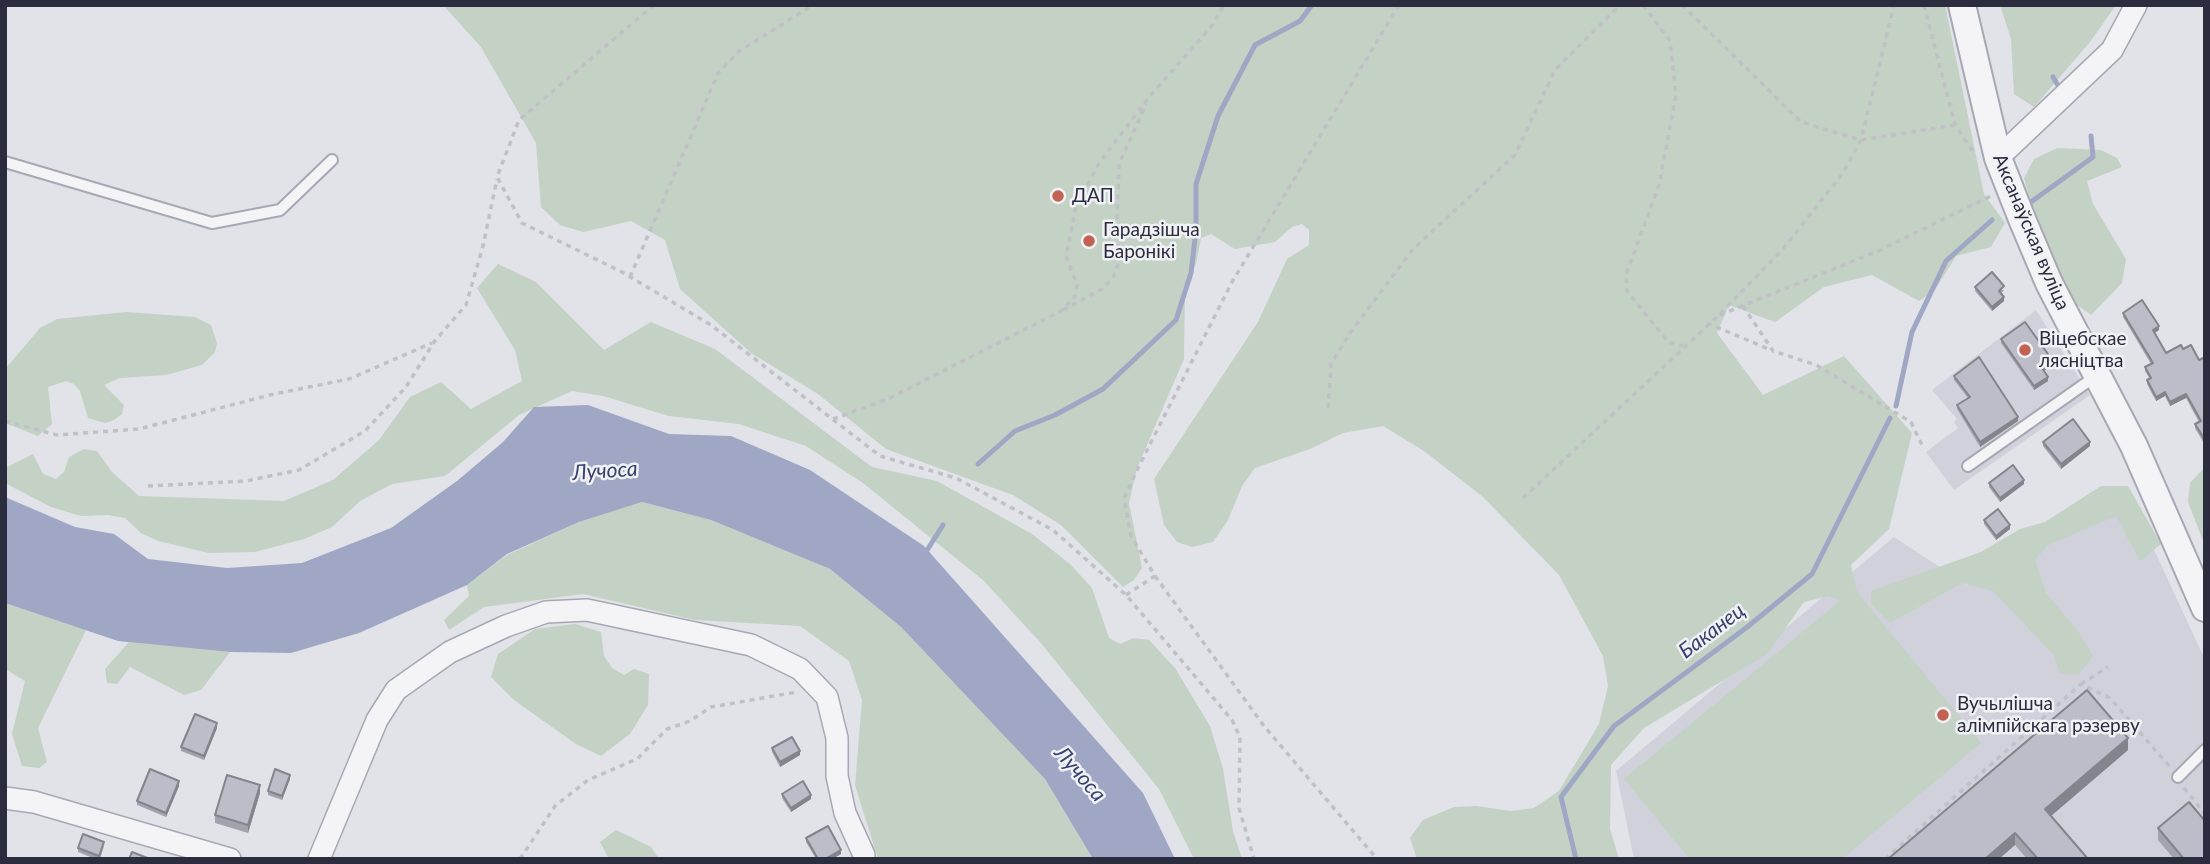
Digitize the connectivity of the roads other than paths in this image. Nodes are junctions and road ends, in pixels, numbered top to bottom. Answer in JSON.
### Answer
{"nodes":[{"id":1,"x":1962,"y":5,"type":"edge"},
{"id":2,"x":2136,"y":5,"type":"edge"},
{"id":3,"x":1987,"y":157,"type":"junction"},
{"id":4,"x":332,"y":160,"type":"dead end"},
{"id":5,"x":5,"y":162,"type":"edge"},
{"id":6,"x":2098,"y":375,"type":"junction"},
{"id":7,"x":1968,"y":467,"type":"dead end"},
{"id":8,"x":2205,"y":608,"type":"edge"},
{"id":9,"x":2205,"y":750,"type":"edge"},
{"id":10,"x":2178,"y":777,"type":"road end"},
{"id":11,"x":5,"y":798,"type":"edge"},
{"id":12,"x":864,"y":855,"type":"dead end"},
{"id":13,"x":230,"y":859,"type":"edge"},
{"id":14,"x":319,"y":859,"type":"edge"}],
"edges":[{"from":1,"to":3,"type":"street","name":"Аксанаўская вуліца"},
{"from":2,"to":3,"type":"street"},
{"from":3,"to":6,"type":"street","name":"Аксанаўская вуліца"},
{"from":4,"to":5,"type":"lane"},
{"from":6,"to":7,"type":"lane"},
{"from":6,"to":8,"type":"street","name":"Аксанаўская вуліца"},
{"from":9,"to":10,"type":"lane"},
{"from":11,"to":13,"type":"street"},
{"from":12,"to":14,"type":"street"}]}
